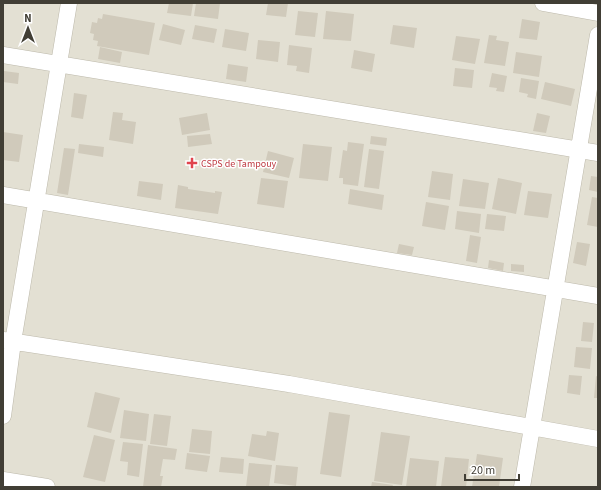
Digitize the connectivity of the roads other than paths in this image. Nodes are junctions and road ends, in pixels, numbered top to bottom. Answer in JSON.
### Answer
{"nodes":[{"id":1,"x":69,"y":3,"type":"edge"},
{"id":2,"x":543,"y":3,"type":"edge"},
{"id":3,"x":598,"y":13,"type":"edge"},
{"id":4,"x":598,"y":36,"type":"edge"},
{"id":5,"x":3,"y":55,"type":"edge"},
{"id":6,"x":59,"y":65,"type":"junction"},
{"id":7,"x":579,"y":150,"type":"junction"},
{"id":8,"x":598,"y":153,"type":"edge"},
{"id":9,"x":3,"y":195,"type":"edge"},
{"id":10,"x":37,"y":200,"type":"junction"},
{"id":11,"x":554,"y":288,"type":"junction"},
{"id":12,"x":598,"y":296,"type":"edge"},
{"id":13,"x":8,"y":341,"type":"edge"},
{"id":14,"x":3,"y":416,"type":"edge"},
{"id":15,"x":532,"y":428,"type":"junction"},
{"id":16,"x":598,"y":439,"type":"edge"},
{"id":17,"x":3,"y":480,"type":"edge"},
{"id":18,"x":47,"y":487,"type":"edge"},
{"id":19,"x":522,"y":487,"type":"edge"}],
"edges":[{"from":1,"to":6,"type":"street"},
{"from":2,"to":3,"type":"street"},
{"from":4,"to":7,"type":"street"},
{"from":5,"to":6,"type":"street"},
{"from":6,"to":7,"type":"street"},
{"from":6,"to":10,"type":"street"},
{"from":7,"to":8,"type":"street"},
{"from":7,"to":11,"type":"street"},
{"from":9,"to":10,"type":"street"},
{"from":10,"to":11,"type":"street"},
{"from":10,"to":13,"type":"street"},
{"from":11,"to":12,"type":"street"},
{"from":11,"to":15,"type":"street"},
{"from":13,"to":14,"type":"street"},
{"from":13,"to":15,"type":"street"},
{"from":15,"to":16,"type":"street"},
{"from":15,"to":19,"type":"street"},
{"from":17,"to":18,"type":"street"}]}
